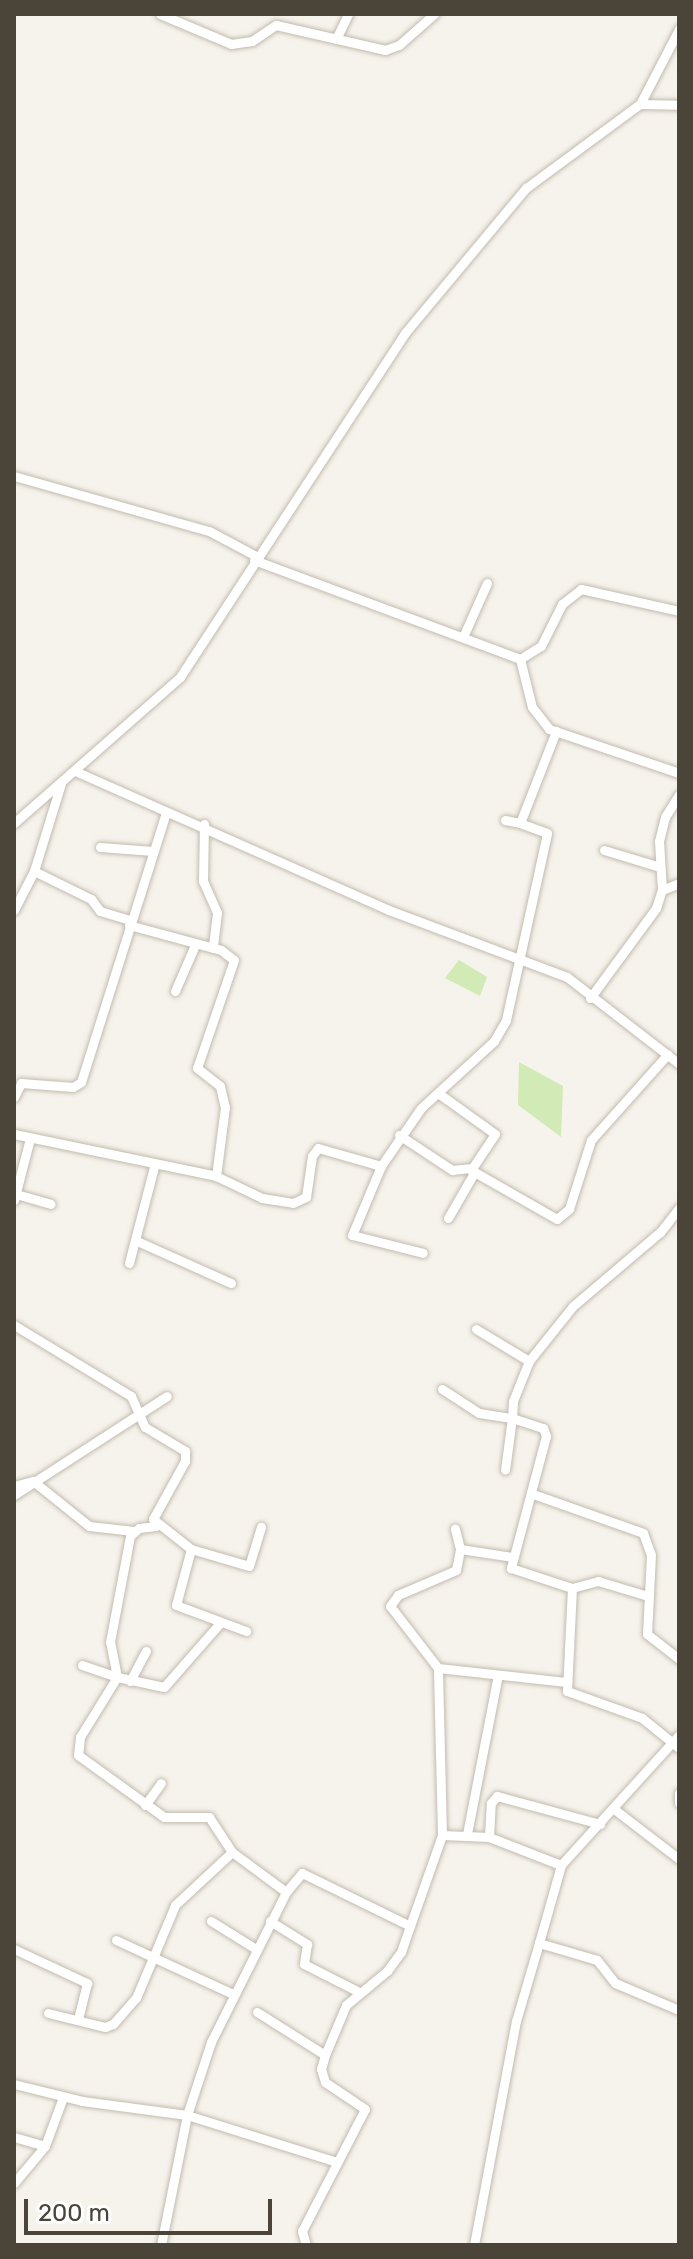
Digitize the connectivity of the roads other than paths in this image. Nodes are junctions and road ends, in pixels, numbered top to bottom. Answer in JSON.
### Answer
{"nodes":[{"id":1,"x":160,"y":14,"type":"edge"},
{"id":2,"x":278,"y":14,"type":"edge"},
{"id":3,"x":348,"y":14,"type":"edge"},
{"id":4,"x":434,"y":14,"type":"edge"},
{"id":5,"x":276,"y":25,"type":"junction"},
{"id":6,"x":679,"y":29,"type":"edge"},
{"id":7,"x":336,"y":39,"type":"junction"},
{"id":8,"x":640,"y":104,"type":"junction"},
{"id":9,"x":679,"y":105,"type":"edge"},
{"id":10,"x":14,"y":476,"type":"edge"},
{"id":11,"x":255,"y":558,"type":"junction"},
{"id":12,"x":487,"y":583,"type":"dead end"},
{"id":13,"x":679,"y":611,"type":"edge"},
{"id":14,"x":463,"y":637,"type":"junction"},
{"id":15,"x":520,"y":659,"type":"junction"},
{"id":16,"x":556,"y":731,"type":"junction"},
{"id":17,"x":75,"y":771,"type":"junction"},
{"id":18,"x":679,"y":773,"type":"edge"},
{"id":19,"x":61,"y":783,"type":"junction"},
{"id":20,"x":679,"y":795,"type":"edge"},
{"id":21,"x":166,"y":812,"type":"junction"},
{"id":22,"x":505,"y":820,"type":"dead end"},
{"id":23,"x":14,"y":823,"type":"edge"},
{"id":24,"x":520,"y":823,"type":"junction"},
{"id":25,"x":204,"y":824,"type":"junction"},
{"id":26,"x":100,"y":847,"type":"dead end"},
{"id":27,"x":604,"y":850,"type":"dead end"},
{"id":28,"x":153,"y":851,"type":"junction"},
{"id":29,"x":660,"y":867,"type":"junction"},
{"id":30,"x":34,"y":871,"type":"junction"},
{"id":31,"x":679,"y":883,"type":"edge"},
{"id":32,"x":662,"y":890,"type":"junction"},
{"id":33,"x":14,"y":910,"type":"edge"},
{"id":34,"x":130,"y":922,"type":"junction"},
{"id":35,"x":195,"y":945,"type":"junction"},
{"id":36,"x":213,"y":948,"type":"junction"},
{"id":37,"x":520,"y":959,"type":"junction"},
{"id":38,"x":175,"y":991,"type":"dead end"},
{"id":39,"x":590,"y":998,"type":"junction"},
{"id":40,"x":668,"y":1054,"type":"junction"},
{"id":41,"x":679,"y":1064,"type":"edge"},
{"id":42,"x":438,"y":1093,"type":"junction"},
{"id":43,"x":14,"y":1097,"type":"edge"},
{"id":44,"x":14,"y":1134,"type":"edge"},
{"id":45,"x":399,"y":1135,"type":"junction"},
{"id":46,"x":30,"y":1138,"type":"junction"},
{"id":47,"x":381,"y":1166,"type":"junction"},
{"id":48,"x":154,"y":1167,"type":"junction"},
{"id":49,"x":472,"y":1170,"type":"junction"},
{"id":50,"x":216,"y":1176,"type":"junction"},
{"id":51,"x":15,"y":1197,"type":"edge"},
{"id":52,"x":51,"y":1204,"type":"dead end"},
{"id":53,"x":679,"y":1208,"type":"edge"},
{"id":54,"x":448,"y":1218,"type":"dead end"},
{"id":55,"x":669,"y":1223,"type":"junction"},
{"id":56,"x":679,"y":1229,"type":"edge"},
{"id":57,"x":137,"y":1241,"type":"junction"},
{"id":58,"x":423,"y":1253,"type":"dead end"},
{"id":59,"x":129,"y":1263,"type":"dead end"},
{"id":60,"x":231,"y":1283,"type":"dead end"},
{"id":61,"x":14,"y":1325,"type":"edge"},
{"id":62,"x":476,"y":1329,"type":"dead end"},
{"id":63,"x":529,"y":1361,"type":"junction"},
{"id":64,"x":442,"y":1389,"type":"dead end"},
{"id":65,"x":167,"y":1396,"type":"dead end"},
{"id":66,"x":140,"y":1413,"type":"junction"},
{"id":67,"x":512,"y":1418,"type":"junction"},
{"id":68,"x":505,"y":1470,"type":"dead end"},
{"id":69,"x":36,"y":1483,"type":"junction"},
{"id":70,"x":14,"y":1486,"type":"edge"},
{"id":71,"x":533,"y":1494,"type":"junction"},
{"id":72,"x":14,"y":1495,"type":"edge"},
{"id":73,"x":156,"y":1526,"type":"junction"},
{"id":74,"x":261,"y":1527,"type":"dead end"},
{"id":75,"x":455,"y":1529,"type":"dead end"},
{"id":76,"x":134,"y":1531,"type":"junction"},
{"id":77,"x":191,"y":1549,"type":"junction"},
{"id":78,"x":460,"y":1549,"type":"junction"},
{"id":79,"x":513,"y":1557,"type":"junction"},
{"id":80,"x":572,"y":1588,"type":"junction"},
{"id":81,"x":648,"y":1596,"type":"junction"},
{"id":82,"x":220,"y":1623,"type":"junction"},
{"id":83,"x":246,"y":1631,"type":"dead end"},
{"id":84,"x":146,"y":1651,"type":"dead end"},
{"id":85,"x":679,"y":1659,"type":"edge"},
{"id":86,"x":82,"y":1665,"type":"dead end"},
{"id":87,"x":438,"y":1668,"type":"junction"},
{"id":88,"x":498,"y":1675,"type":"junction"},
{"id":89,"x":117,"y":1677,"type":"junction"},
{"id":90,"x":130,"y":1681,"type":"junction"},
{"id":91,"x":566,"y":1682,"type":"junction"},
{"id":92,"x":677,"y":1742,"type":"edge"},
{"id":93,"x":161,"y":1783,"type":"dead end"},
{"id":94,"x":679,"y":1793,"type":"edge"},
{"id":95,"x":679,"y":1803,"type":"edge"},
{"id":96,"x":145,"y":1805,"type":"junction"},
{"id":97,"x":614,"y":1809,"type":"junction"},
{"id":98,"x":600,"y":1824,"type":"junction"},
{"id":99,"x":467,"y":1834,"type":"junction"},
{"id":100,"x":442,"y":1835,"type":"junction"},
{"id":101,"x":489,"y":1837,"type":"junction"},
{"id":102,"x":232,"y":1852,"type":"junction"},
{"id":103,"x":679,"y":1859,"type":"edge"},
{"id":104,"x":561,"y":1865,"type":"junction"},
{"id":105,"x":286,"y":1892,"type":"junction"},
{"id":106,"x":211,"y":1921,"type":"dead end"},
{"id":107,"x":270,"y":1921,"type":"junction"},
{"id":108,"x":410,"y":1926,"type":"junction"},
{"id":109,"x":116,"y":1940,"type":"dead end"},
{"id":110,"x":539,"y":1943,"type":"junction"},
{"id":111,"x":14,"y":1949,"type":"edge"},
{"id":112,"x":256,"y":1949,"type":"junction"},
{"id":113,"x":149,"y":1956,"type":"junction"},
{"id":114,"x":357,"y":1991,"type":"junction"},
{"id":115,"x":233,"y":1994,"type":"junction"},
{"id":116,"x":679,"y":2010,"type":"edge"},
{"id":117,"x":257,"y":2012,"type":"dead end"},
{"id":118,"x":48,"y":2013,"type":"dead end"},
{"id":119,"x":78,"y":2020,"type":"junction"},
{"id":120,"x":325,"y":2055,"type":"junction"},
{"id":121,"x":14,"y":2084,"type":"edge"},
{"id":122,"x":63,"y":2097,"type":"junction"},
{"id":123,"x":187,"y":2115,"type":"junction"},
{"id":124,"x":14,"y":2137,"type":"edge"},
{"id":125,"x":45,"y":2146,"type":"junction"},
{"id":126,"x":337,"y":2162,"type":"junction"},
{"id":127,"x":14,"y":2183,"type":"edge"},
{"id":128,"x":161,"y":2245,"type":"edge"},
{"id":129,"x":306,"y":2245,"type":"edge"},
{"id":130,"x":474,"y":2245,"type":"edge"}],
"edges":[{"from":1,"to":5,"type":"street"},
{"from":2,"to":5,"type":"street"},
{"from":3,"to":7,"type":"street"},
{"from":4,"to":7,"type":"street"},
{"from":5,"to":7,"type":"street"},
{"from":6,"to":8,"type":"street"},
{"from":8,"to":9,"type":"street"},
{"from":8,"to":11,"type":"street"},
{"from":10,"to":11,"type":"street"},
{"from":11,"to":14,"type":"street"},
{"from":11,"to":17,"type":"street"},
{"from":12,"to":14,"type":"street"},
{"from":13,"to":15,"type":"street"},
{"from":14,"to":15,"type":"street"},
{"from":15,"to":16,"type":"street"},
{"from":16,"to":18,"type":"street"},
{"from":16,"to":24,"type":"street"},
{"from":17,"to":19,"type":"street"},
{"from":17,"to":21,"type":"street"},
{"from":19,"to":23,"type":"street"},
{"from":19,"to":30,"type":"street"},
{"from":20,"to":29,"type":"street"},
{"from":21,"to":25,"type":"street"},
{"from":21,"to":28,"type":"street"},
{"from":22,"to":24,"type":"street"},
{"from":24,"to":37,"type":"street"},
{"from":25,"to":36,"type":"street"},
{"from":25,"to":37,"type":"street"},
{"from":26,"to":28,"type":"street"},
{"from":27,"to":29,"type":"street"},
{"from":28,"to":34,"type":"street"},
{"from":29,"to":32,"type":"street"},
{"from":30,"to":33,"type":"street"},
{"from":30,"to":34,"type":"street"},
{"from":31,"to":32,"type":"street"},
{"from":32,"to":39,"type":"street"},
{"from":34,"to":35,"type":"street"},
{"from":34,"to":43,"type":"street"},
{"from":35,"to":36,"type":"street"},
{"from":35,"to":38,"type":"street"},
{"from":36,"to":50,"type":"street"},
{"from":37,"to":39,"type":"street"},
{"from":37,"to":42,"type":"street"},
{"from":39,"to":40,"type":"street"},
{"from":40,"to":41,"type":"street"},
{"from":40,"to":49,"type":"street"},
{"from":42,"to":45,"type":"street"},
{"from":42,"to":49,"type":"street"},
{"from":44,"to":46,"type":"street"},
{"from":45,"to":47,"type":"street"},
{"from":45,"to":49,"type":"street"},
{"from":46,"to":48,"type":"street"},
{"from":46,"to":51,"type":"street"},
{"from":47,"to":50,"type":"street"},
{"from":47,"to":58,"type":"street"},
{"from":48,"to":50,"type":"street"},
{"from":48,"to":57,"type":"street"},
{"from":49,"to":54,"type":"street"},
{"from":51,"to":52,"type":"street"},
{"from":53,"to":55,"type":"street"},
{"from":55,"to":56,"type":"street"},
{"from":55,"to":63,"type":"street"},
{"from":57,"to":59,"type":"street"},
{"from":57,"to":60,"type":"street"},
{"from":61,"to":66,"type":"street"},
{"from":62,"to":63,"type":"street"},
{"from":63,"to":67,"type":"street"},
{"from":64,"to":67,"type":"street"},
{"from":65,"to":66,"type":"street"},
{"from":66,"to":69,"type":"street"},
{"from":66,"to":73,"type":"street"},
{"from":67,"to":68,"type":"street"},
{"from":67,"to":71,"type":"street"},
{"from":69,"to":70,"type":"street"},
{"from":69,"to":72,"type":"street"},
{"from":69,"to":76,"type":"street"},
{"from":71,"to":79,"type":"street"},
{"from":71,"to":81,"type":"street"},
{"from":73,"to":76,"type":"street"},
{"from":73,"to":77,"type":"street"},
{"from":74,"to":77,"type":"street"},
{"from":75,"to":78,"type":"street"},
{"from":76,"to":89,"type":"street"},
{"from":77,"to":82,"type":"street"},
{"from":78,"to":79,"type":"street"},
{"from":78,"to":87,"type":"street"},
{"from":79,"to":80,"type":"street"},
{"from":80,"to":81,"type":"street"},
{"from":80,"to":91,"type":"street"},
{"from":81,"to":85,"type":"street"},
{"from":82,"to":83,"type":"street"},
{"from":82,"to":90,"type":"street"},
{"from":84,"to":90,"type":"street"},
{"from":86,"to":89,"type":"street"},
{"from":87,"to":88,"type":"street"},
{"from":87,"to":100,"type":"street"},
{"from":88,"to":91,"type":"street"},
{"from":88,"to":99,"type":"street"},
{"from":89,"to":90,"type":"street"},
{"from":89,"to":96,"type":"street"},
{"from":91,"to":92,"type":"street"},
{"from":92,"to":97,"type":"street"},
{"from":93,"to":96,"type":"street"},
{"from":94,"to":95,"type":"street"},
{"from":96,"to":102,"type":"street"},
{"from":97,"to":98,"type":"street"},
{"from":97,"to":103,"type":"street"},
{"from":98,"to":101,"type":"street"},
{"from":98,"to":104,"type":"street"},
{"from":99,"to":100,"type":"street"},
{"from":99,"to":101,"type":"street"},
{"from":100,"to":108,"type":"street"},
{"from":101,"to":104,"type":"street"},
{"from":102,"to":105,"type":"street"},
{"from":102,"to":113,"type":"street"},
{"from":104,"to":110,"type":"street"},
{"from":105,"to":107,"type":"street"},
{"from":105,"to":108,"type":"street"},
{"from":106,"to":112,"type":"street"},
{"from":107,"to":112,"type":"street"},
{"from":107,"to":114,"type":"street"},
{"from":108,"to":114,"type":"street"},
{"from":109,"to":113,"type":"street"},
{"from":110,"to":116,"type":"street"},
{"from":110,"to":130,"type":"street"},
{"from":111,"to":119,"type":"street"},
{"from":112,"to":115,"type":"street"},
{"from":113,"to":115,"type":"street"},
{"from":113,"to":119,"type":"street"},
{"from":114,"to":120,"type":"street"},
{"from":115,"to":123,"type":"street"},
{"from":117,"to":120,"type":"street"},
{"from":118,"to":119,"type":"street"},
{"from":120,"to":126,"type":"street"},
{"from":121,"to":122,"type":"street"},
{"from":122,"to":123,"type":"street"},
{"from":122,"to":125,"type":"street"},
{"from":123,"to":126,"type":"street"},
{"from":123,"to":128,"type":"street"},
{"from":124,"to":125,"type":"street"},
{"from":125,"to":127,"type":"street"},
{"from":126,"to":129,"type":"street"}]}
